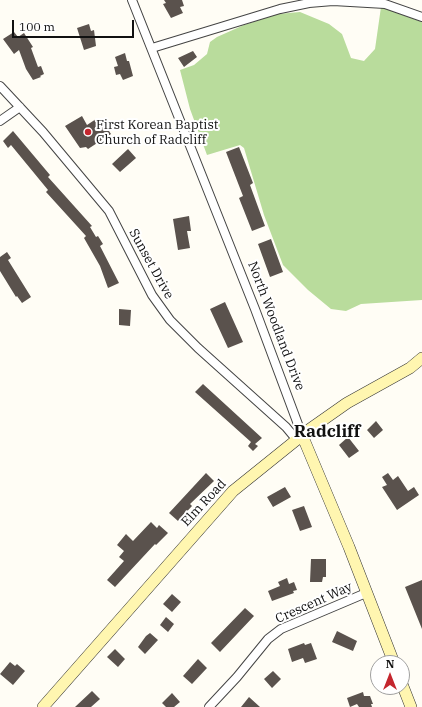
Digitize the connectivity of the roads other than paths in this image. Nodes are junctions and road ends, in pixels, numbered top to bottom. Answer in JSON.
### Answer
{"nodes":[{"id":1,"x":132,"y":0,"type":"edge"},
{"id":2,"x":277,"y":0,"type":"edge"},
{"id":3,"x":280,"y":9,"type":"junction"},
{"id":4,"x":422,"y":17,"type":"edge"},
{"id":5,"x":152,"y":48,"type":"junction"},
{"id":6,"x":0,"y":86,"type":"edge"},
{"id":7,"x":20,"y":107,"type":"junction"},
{"id":8,"x":0,"y":121,"type":"edge"},
{"id":9,"x":422,"y":358,"type":"edge"},
{"id":10,"x":299,"y":437,"type":"junction"},
{"id":11,"x":366,"y":593,"type":"junction"},
{"id":12,"x":391,"y":655,"type":"edge"},
{"id":13,"x":406,"y":695,"type":"edge"},
{"id":14,"x":43,"y":707,"type":"edge"},
{"id":15,"x":209,"y":707,"type":"edge"},
{"id":16,"x":411,"y":707,"type":"edge"}],
"edges":[{"from":1,"to":5,"type":"street","name":"North Woodland Drive"},
{"from":2,"to":3,"type":"street"},
{"from":3,"to":4,"type":"street"},
{"from":3,"to":5,"type":"street"},
{"from":5,"to":10,"type":"street","name":"North Woodland Drive"},
{"from":6,"to":7,"type":"street","name":"Sunset Drive"},
{"from":7,"to":8,"type":"street"},
{"from":7,"to":10,"type":"street","name":"Sunset Drive"},
{"from":9,"to":10,"type":"street","name":"Elm Road"},
{"from":10,"to":11,"type":"street","name":"North Woodland Drive"},
{"from":10,"to":14,"type":"street","name":"Elm Road"},
{"from":11,"to":12,"type":"street","name":"North Woodland Drive"},
{"from":11,"to":15,"type":"street","name":"Crescent Way"},
{"from":13,"to":16,"type":"street"}]}
